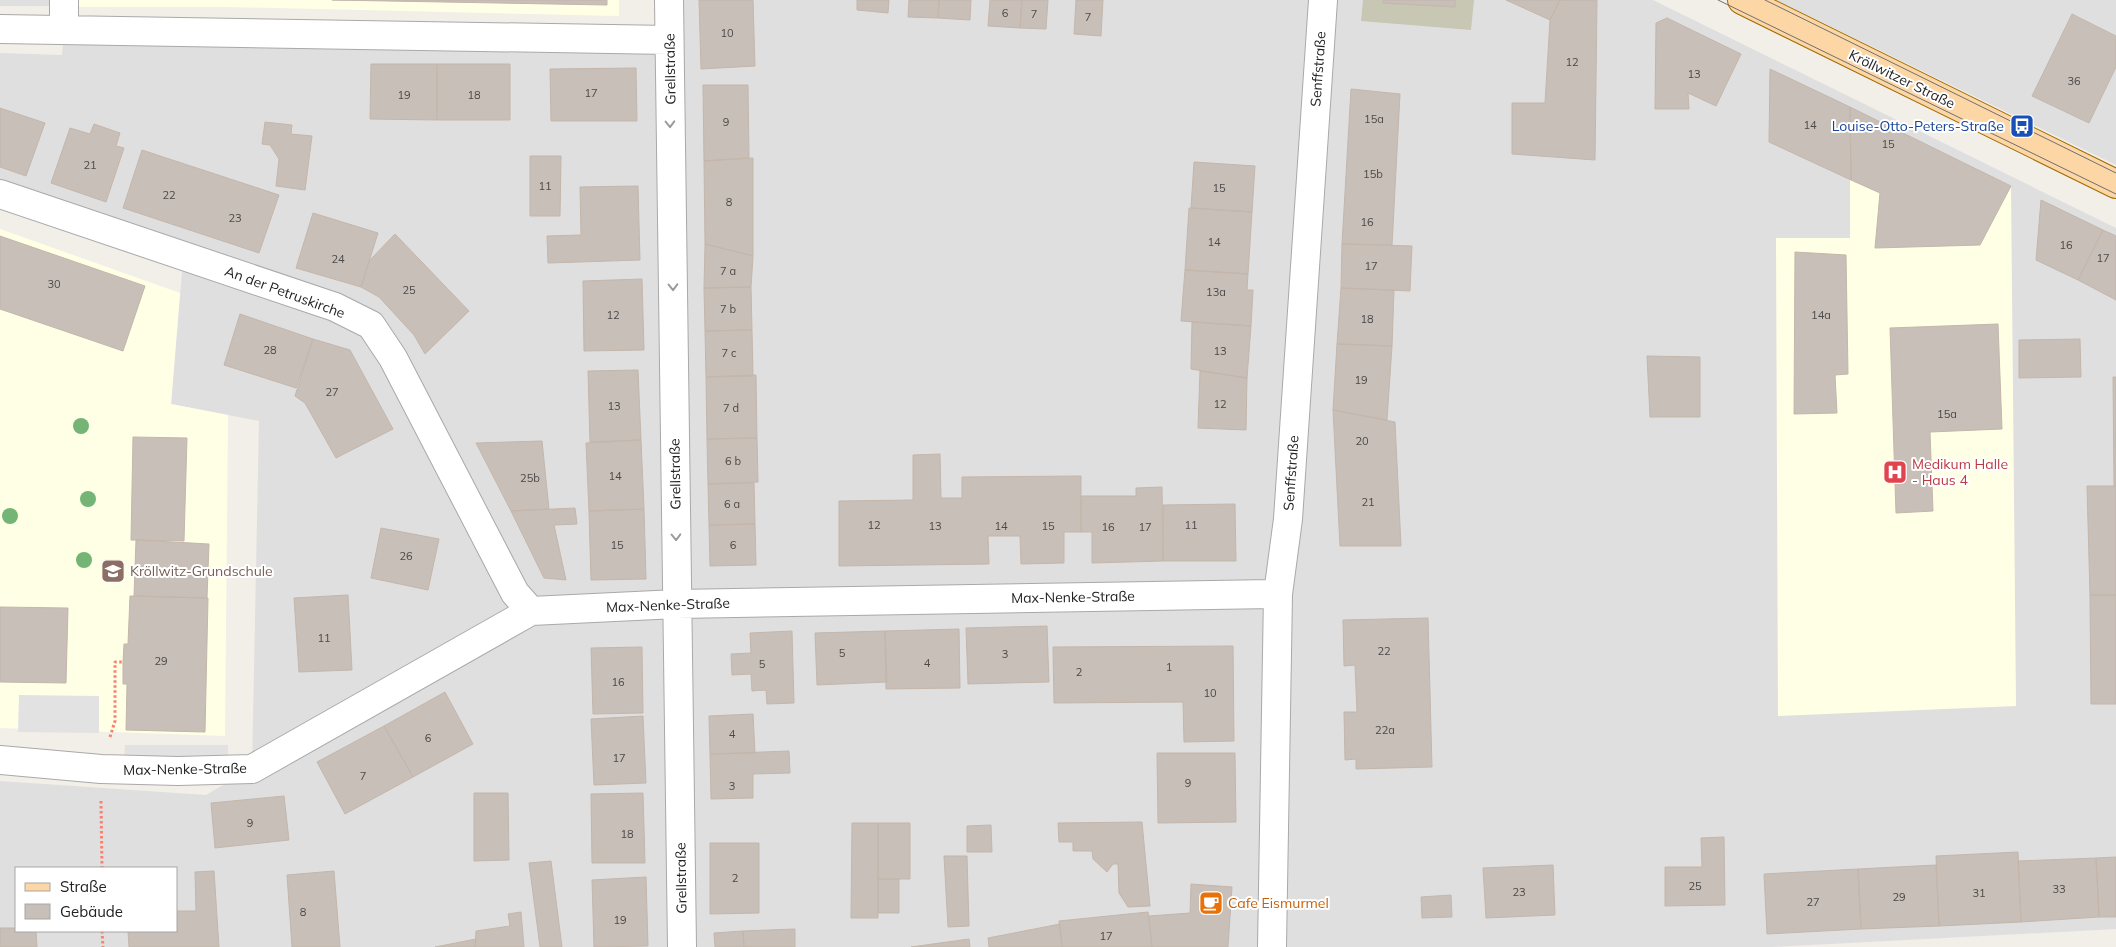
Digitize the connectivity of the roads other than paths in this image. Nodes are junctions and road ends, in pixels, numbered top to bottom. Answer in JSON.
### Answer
{"nodes":[{"id":1,"x":64,"y":0,"type":"edge"},
{"id":2,"x":669,"y":0,"type":"edge"},
{"id":3,"x":1323,"y":0,"type":"edge"},
{"id":4,"x":1742,"y":0,"type":"edge"},
{"id":5,"x":0,"y":28,"type":"edge"},
{"id":6,"x":64,"y":30,"type":"junction"},
{"id":7,"x":669,"y":40,"type":"junction"},
{"id":8,"x":2116,"y":184,"type":"edge"},
{"id":9,"x":0,"y":194,"type":"edge"},
{"id":10,"x":1278,"y":594,"type":"junction"},
{"id":11,"x":677,"y":604,"type":"junction"},
{"id":12,"x":531,"y":611,"type":"junction"},
{"id":13,"x":0,"y":760,"type":"edge"},
{"id":14,"x":682,"y":947,"type":"edge"},
{"id":15,"x":1272,"y":947,"type":"edge"}],
"edges":[{"from":1,"to":6,"type":"street"},
{"from":2,"to":7,"type":"street","name":"Grellstraße"},
{"from":3,"to":10,"type":"street","name":"Senffstraße"},
{"from":4,"to":8,"type":"main road","name":"Kröllwitzer Straße"},
{"from":5,"to":6,"type":"street"},
{"from":6,"to":7,"type":"street"},
{"from":7,"to":11,"type":"street","name":"Grellstraße","one_way":true},
{"from":9,"to":12,"type":"street","name":"An der Petruskirche"},
{"from":10,"to":11,"type":"street","name":"Max-Nenke-Straße"},
{"from":10,"to":15,"type":"street","name":"Senffstraße"},
{"from":11,"to":12,"type":"street","name":"Max-Nenke-Straße"},
{"from":11,"to":14,"type":"street","name":"Grellstraße"},
{"from":12,"to":13,"type":"street","name":"Max-Nenke-Straße"}]}
